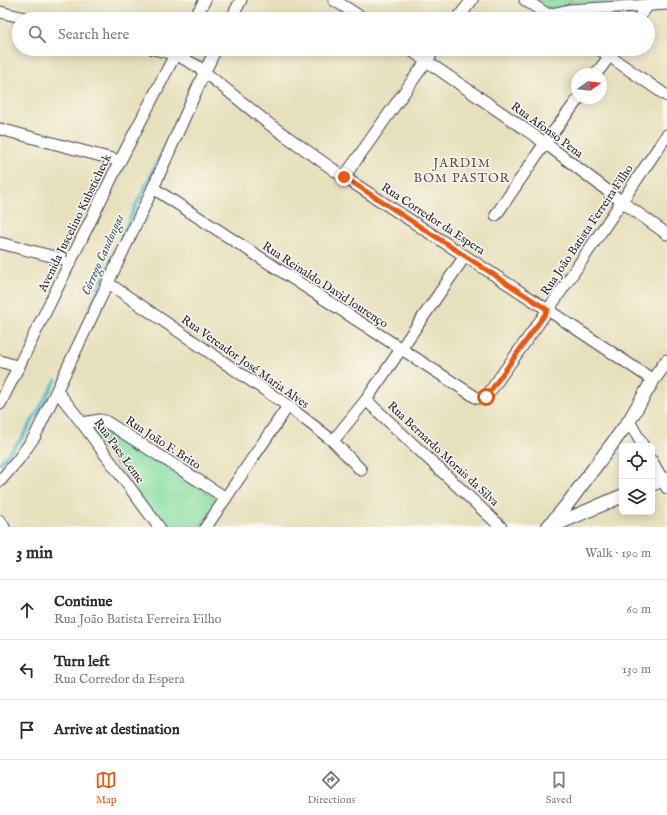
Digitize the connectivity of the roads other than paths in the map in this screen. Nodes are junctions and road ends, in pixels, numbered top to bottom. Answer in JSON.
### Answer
{"nodes":[{"id":1,"x":205,"y":0,"type":"edge"},
{"id":2,"x":241,"y":0,"type":"edge"},
{"id":3,"x":334,"y":0,"type":"edge"},
{"id":4,"x":472,"y":0,"type":"edge"},
{"id":5,"x":525,"y":0,"type":"edge"},
{"id":6,"x":649,"y":4,"type":"junction"},
{"id":7,"x":667,"y":4,"type":"edge"},
{"id":8,"x":0,"y":12,"type":"edge"},
{"id":9,"x":198,"y":12,"type":"edge"},
{"id":10,"x":235,"y":12,"type":"edge"},
{"id":11,"x":353,"y":12,"type":"edge"},
{"id":12,"x":463,"y":12,"type":"edge"},
{"id":13,"x":543,"y":12,"type":"edge"},
{"id":14,"x":564,"y":12,"type":"edge"},
{"id":15,"x":643,"y":12,"type":"edge"},
{"id":16,"x":12,"y":15,"type":"edge"},
{"id":17,"x":178,"y":56,"type":"edge"},
{"id":18,"x":182,"y":56,"type":"edge"},
{"id":19,"x":210,"y":56,"type":"edge"},
{"id":20,"x":420,"y":56,"type":"edge"},
{"id":21,"x":429,"y":56,"type":"edge"},
{"id":22,"x":610,"y":56,"type":"edge"},
{"id":23,"x":616,"y":56,"type":"edge"},
{"id":24,"x":426,"y":60,"type":"junction"},
{"id":25,"x":201,"y":68,"type":"junction"},
{"id":26,"x":601,"y":68,"type":"edge"},
{"id":27,"x":667,"y":96,"type":"edge"},
{"id":28,"x":574,"y":104,"type":"edge"},
{"id":29,"x":0,"y":129,"type":"edge"},
{"id":30,"x":667,"y":136,"type":"edge"},
{"id":31,"x":545,"y":143,"type":"junction"},
{"id":32,"x":120,"y":161,"type":"junction"},
{"id":33,"x":344,"y":177,"type":"junction"},
{"id":34,"x":153,"y":188,"type":"junction"},
{"id":35,"x":621,"y":201,"type":"junction"},
{"id":36,"x":496,"y":216,"type":"dead end"},
{"id":37,"x":667,"y":234,"type":"edge"},
{"id":38,"x":0,"y":243,"type":"edge"},
{"id":39,"x":466,"y":256,"type":"junction"},
{"id":40,"x":71,"y":261,"type":"junction"},
{"id":41,"x":108,"y":283,"type":"junction"},
{"id":42,"x":548,"y":310,"type":"junction"},
{"id":43,"x":402,"y":350,"type":"junction"},
{"id":44,"x":0,"y":361,"type":"edge"},
{"id":45,"x":667,"y":361,"type":"edge"},
{"id":46,"x":19,"y":367,"type":"junction"},
{"id":47,"x":653,"y":380,"type":"junction"},
{"id":48,"x":57,"y":392,"type":"junction"},
{"id":49,"x":486,"y":397,"type":"joint"},
{"id":50,"x":366,"y":400,"type":"junction"},
{"id":51,"x":0,"y":404,"type":"edge"},
{"id":52,"x":288,"y":406,"type":"junction"},
{"id":53,"x":629,"y":421,"type":"junction"},
{"id":54,"x":82,"y":423,"type":"junction"},
{"id":55,"x":333,"y":442,"type":"junction"},
{"id":56,"x":641,"y":443,"type":"edge"},
{"id":57,"x":655,"y":468,"type":"edge"},
{"id":58,"x":361,"y":470,"type":"dead end"},
{"id":59,"x":0,"y":481,"type":"edge"},
{"id":60,"x":662,"y":483,"type":"edge"},
{"id":61,"x":619,"y":497,"type":"edge"},
{"id":62,"x":226,"y":498,"type":"junction"},
{"id":63,"x":0,"y":521,"type":"edge"},
{"id":64,"x":4,"y":527,"type":"edge"},
{"id":65,"x":159,"y":527,"type":"edge"},
{"id":66,"x":206,"y":527,"type":"edge"},
{"id":67,"x":501,"y":527,"type":"edge"},
{"id":68,"x":549,"y":527,"type":"edge"}],
"edges":[{"from":1,"to":9,"type":"street"},
{"from":2,"to":10,"type":"street"},
{"from":3,"to":11,"type":"street"},
{"from":4,"to":12,"type":"street"},
{"from":5,"to":13,"type":"street"},
{"from":6,"to":7,"type":"street"},
{"from":6,"to":14,"type":"street"},
{"from":6,"to":15,"type":"street"},
{"from":8,"to":16,"type":"street"},
{"from":17,"to":32,"type":"street","name":"Avenida Juscelino Kubsticheck"},
{"from":18,"to":25,"type":"street","name":"Rua Corredor da Espera"},
{"from":19,"to":25,"type":"street"},
{"from":20,"to":24,"type":"street","name":"Rua Afonso Pena"},
{"from":21,"to":24,"type":"street"},
{"from":22,"to":26,"type":"street"},
{"from":23,"to":27,"type":"street"},
{"from":24,"to":31,"type":"street","name":"Rua Afonso Pena"},
{"from":24,"to":33,"type":"street"},
{"from":25,"to":33,"type":"street","name":"Rua Corredor da Espera"},
{"from":25,"to":34,"type":"street"},
{"from":28,"to":31,"type":"street"},
{"from":29,"to":32,"type":"street"},
{"from":30,"to":35,"type":"street","name":"Rua João Batista Ferreira Filho"},
{"from":31,"to":35,"type":"street","name":"Rua Afonso Pena"},
{"from":31,"to":36,"type":"street"},
{"from":32,"to":40,"type":"street","name":"Avenida Juscelino Kubsticheck"},
{"from":33,"to":39,"type":"street","name":"Rua Corredor da Espera"},
{"from":34,"to":41,"type":"street"},
{"from":34,"to":43,"type":"street","name":"Rua Reinaldo David lourenço"},
{"from":35,"to":37,"type":"street","name":"Rua Afonso Pena"},
{"from":35,"to":42,"type":"street","name":"Rua João Batista Ferreira Filho"},
{"from":38,"to":40,"type":"street"},
{"from":39,"to":42,"type":"street","name":"Rua Corredor da Espera"},
{"from":39,"to":43,"type":"street"},
{"from":40,"to":46,"type":"street","name":"Avenida Juscelino Kubsticheck"},
{"from":41,"to":48,"type":"street"},
{"from":41,"to":52,"type":"street","name":"Rua Vereador José Maria Alves"},
{"from":42,"to":47,"type":"street","name":"Rua Corredor da Espera"},
{"from":42,"to":49,"type":"street","name":"Rua João Batista Ferreira Filho"},
{"from":43,"to":49,"type":"street","name":"Rua Reinaldo David lourenço"},
{"from":43,"to":50,"type":"street"},
{"from":44,"to":46,"type":"street"},
{"from":45,"to":47,"type":"street"},
{"from":46,"to":51,"type":"street","name":"Avenida Juscelino Kubsticheck"},
{"from":47,"to":53,"type":"street"},
{"from":48,"to":54,"type":"street","name":"Rua Paes Leme"},
{"from":48,"to":59,"type":"street"},
{"from":50,"to":55,"type":"street"},
{"from":50,"to":67,"type":"street","name":"Rua Bernardo Morais da Silva"},
{"from":52,"to":55,"type":"street","name":"Rua Vereador José Maria Alves"},
{"from":52,"to":62,"type":"street"},
{"from":53,"to":56,"type":"street"},
{"from":53,"to":68,"type":"street"},
{"from":54,"to":62,"type":"street","name":"Rua João F. Brito"},
{"from":54,"to":65,"type":"street","name":"Rua Paes Leme"},
{"from":55,"to":58,"type":"street","name":"Rua Vereador José Maria Alves"},
{"from":57,"to":60,"type":"street"},
{"from":61,"to":68,"type":"street"},
{"from":62,"to":66,"type":"street"},
{"from":63,"to":64,"type":"street"}]}
